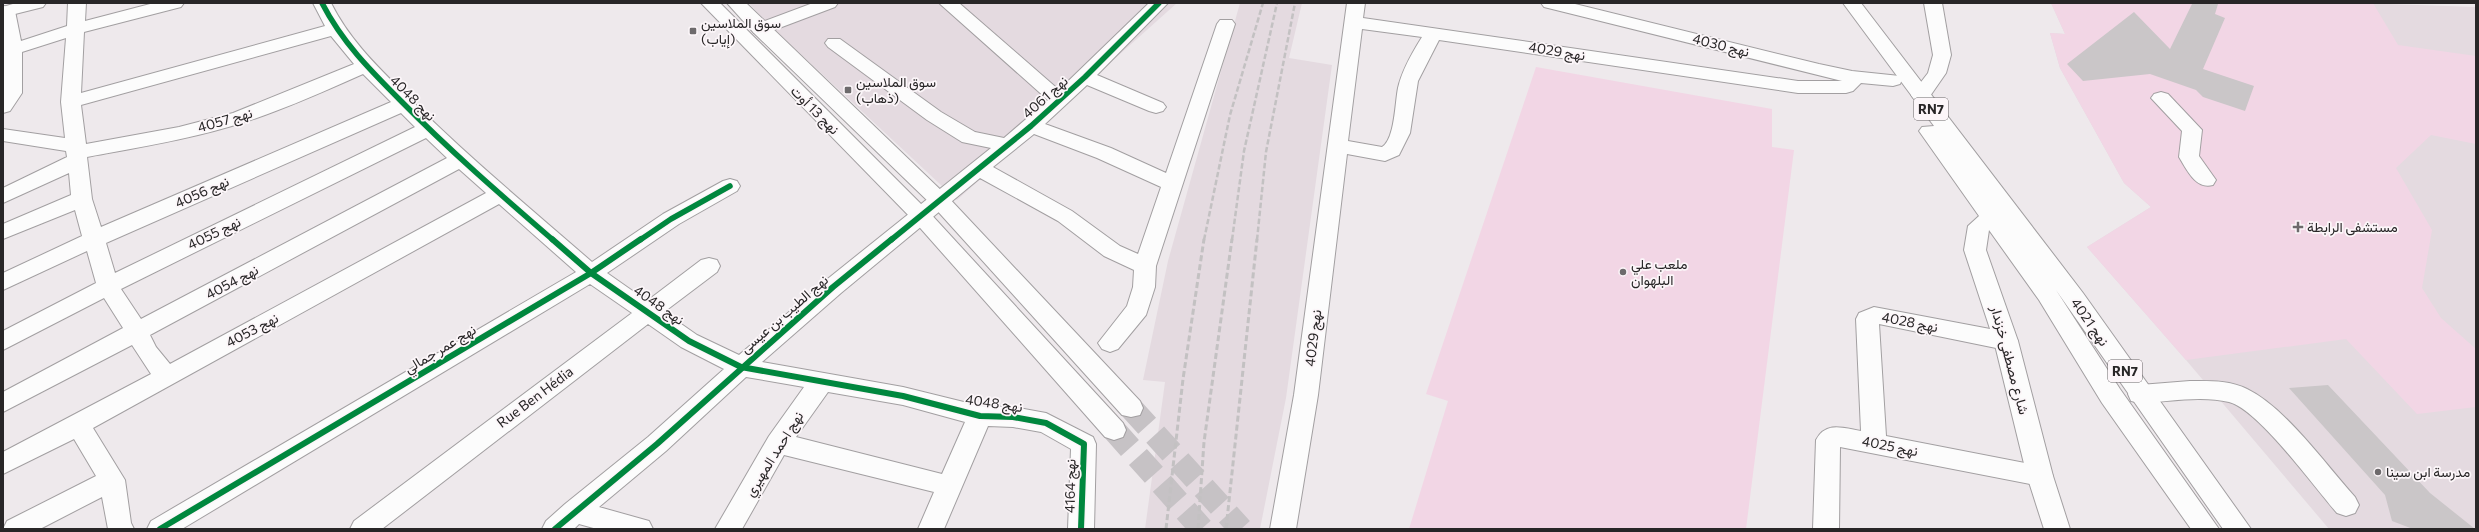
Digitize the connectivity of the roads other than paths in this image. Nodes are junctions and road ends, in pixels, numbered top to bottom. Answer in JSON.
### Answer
{"nodes":[{"id":1,"x":37,"y":3,"type":"edge"},
{"id":2,"x":77,"y":3,"type":"edge"},
{"id":3,"x":175,"y":3,"type":"edge"},
{"id":4,"x":322,"y":3,"type":"edge"},
{"id":5,"x":710,"y":3,"type":"edge"},
{"id":6,"x":736,"y":3,"type":"edge"},
{"id":7,"x":948,"y":3,"type":"edge"},
{"id":8,"x":1159,"y":3,"type":"edge"},
{"id":9,"x":1550,"y":3,"type":"edge"},
{"id":10,"x":1838,"y":3,"type":"edge"},
{"id":11,"x":1852,"y":3,"type":"edge"},
{"id":12,"x":1932,"y":3,"type":"edge"},
{"id":13,"x":825,"y":4,"type":"edge"},
{"id":14,"x":5,"y":11,"type":"edge"},
{"id":15,"x":1355,"y":13,"type":"edge"},
{"id":16,"x":1226,"y":24,"type":"dead end"},
{"id":17,"x":76,"y":29,"type":"junction"},
{"id":18,"x":760,"y":29,"type":"junction"},
{"id":19,"x":335,"y":30,"type":"junction"},
{"id":20,"x":1435,"y":34,"type":"junction"},
{"id":21,"x":9,"y":40,"type":"edge"},
{"id":22,"x":834,"y":43,"type":"dead end"},
{"id":23,"x":366,"y":66,"type":"junction"},
{"id":24,"x":1085,"y":77,"type":"junction"},
{"id":25,"x":1852,"y":77,"type":"junction"},
{"id":26,"x":1893,"y":80,"type":"junction"},
{"id":27,"x":1921,"y":95,"type":"junction"},
{"id":28,"x":2161,"y":98,"type":"dead end"},
{"id":29,"x":1059,"y":100,"type":"junction"},
{"id":30,"x":72,"y":102,"type":"junction"},
{"id":31,"x":402,"y":105,"type":"junction"},
{"id":32,"x":3,"y":107,"type":"edge"},
{"id":33,"x":1156,"y":107,"type":"dead end"},
{"id":34,"x":1031,"y":126,"type":"junction"},
{"id":35,"x":428,"y":129,"type":"junction"},
{"id":36,"x":3,"y":134,"type":"edge"},
{"id":37,"x":1008,"y":146,"type":"junction"},
{"id":38,"x":1338,"y":146,"type":"junction"},
{"id":39,"x":77,"y":153,"type":"junction"},
{"id":40,"x":461,"y":159,"type":"junction"},
{"id":41,"x":980,"y":169,"type":"junction"},
{"id":42,"x":2206,"y":180,"type":"dead end"},
{"id":43,"x":1172,"y":184,"type":"junction"},
{"id":44,"x":730,"y":186,"type":"dead end"},
{"id":45,"x":3,"y":196,"type":"edge"},
{"id":46,"x":500,"y":196,"type":"junction"},
{"id":47,"x":82,"y":199,"type":"junction"},
{"id":48,"x":940,"y":201,"type":"junction"},
{"id":49,"x":2001,"y":215,"type":"junction"},
{"id":50,"x":921,"y":216,"type":"junction"},
{"id":51,"x":3,"y":232,"type":"edge"},
{"id":52,"x":92,"y":240,"type":"junction"},
{"id":53,"x":709,"y":266,"type":"dead end"},
{"id":54,"x":1145,"y":266,"type":"junction"},
{"id":55,"x":591,"y":272,"type":"junction"},
{"id":56,"x":3,"y":282,"type":"edge"},
{"id":57,"x":108,"y":286,"type":"junction"},
{"id":58,"x":647,"y":312,"type":"junction"},
{"id":59,"x":138,"y":333,"type":"junction"},
{"id":60,"x":3,"y":341,"type":"edge"},
{"id":61,"x":2006,"y":341,"type":"junction"},
{"id":62,"x":1110,"y":343,"type":"dead end"},
{"id":63,"x":741,"y":367,"type":"junction"},
{"id":64,"x":166,"y":376,"type":"junction"},
{"id":65,"x":822,"y":381,"type":"junction"},
{"id":66,"x":2140,"y":394,"type":"junction"},
{"id":67,"x":3,"y":404,"type":"edge"},
{"id":68,"x":1131,"y":408,"type":"tunnel mouth"},
{"id":69,"x":980,"y":416,"type":"junction"},
{"id":70,"x":78,"y":425,"type":"junction"},
{"id":71,"x":1114,"y":430,"type":"tunnel mouth"},
{"id":72,"x":1874,"y":442,"type":"junction"},
{"id":73,"x":778,"y":443,"type":"junction"},
{"id":74,"x":1084,"y":444,"type":"joint"},
{"id":75,"x":3,"y":464,"type":"edge"},
{"id":76,"x":2040,"y":476,"type":"junction"},
{"id":77,"x":112,"y":480,"type":"junction"},
{"id":78,"x":950,"y":486,"type":"junction"},
{"id":79,"x":2346,"y":505,"type":"dead end"},
{"id":80,"x":574,"y":512,"type":"junction"},
{"id":81,"x":16,"y":529,"type":"edge"},
{"id":82,"x":121,"y":529,"type":"edge"},
{"id":83,"x":160,"y":529,"type":"edge"},
{"id":84,"x":363,"y":529,"type":"edge"},
{"id":85,"x":555,"y":529,"type":"edge"},
{"id":86,"x":640,"y":529,"type":"edge"},
{"id":87,"x":728,"y":529,"type":"edge"},
{"id":88,"x":930,"y":529,"type":"edge"},
{"id":89,"x":1081,"y":529,"type":"edge"},
{"id":90,"x":1283,"y":529,"type":"edge"},
{"id":91,"x":1826,"y":529,"type":"edge"},
{"id":92,"x":2057,"y":529,"type":"edge"},
{"id":93,"x":2206,"y":529,"type":"edge"},
{"id":94,"x":2238,"y":529,"type":"edge"}],
"edges":[{"from":1,"to":14,"type":"main road"},
{"from":2,"to":17,"type":"main road"},
{"from":3,"to":17,"type":"main road"},
{"from":4,"to":19,"type":"main road","name":"نهج 4048"},
{"from":5,"to":50,"type":"main road","name":"نهج 13 أوت"},
{"from":6,"to":18,"type":"main road","name":"نهج 13 أوت"},
{"from":7,"to":29,"type":"main road"},
{"from":8,"to":24,"type":"main road","name":"نهج 4061"},
{"from":9,"to":25,"type":"main road","name":"نهج 4030"},
{"from":10,"to":26,"type":"main road","number":"RN7"},
{"from":11,"to":27,"type":"main road","number":"RN7"},
{"from":12,"to":27,"type":"main road"},
{"from":13,"to":18,"type":"main road"},
{"from":14,"to":21,"type":"main road"},
{"from":15,"to":20,"type":"main road"},
{"from":15,"to":38,"type":"main road","name":"نهج 4029"},
{"from":16,"to":43,"type":"main road"},
{"from":17,"to":21,"type":"main road"},
{"from":17,"to":30,"type":"main road"},
{"from":18,"to":48,"type":"main road","name":"نهج 13 أوت"},
{"from":19,"to":23,"type":"main road","name":"نهج 4048"},
{"from":19,"to":30,"type":"main road"},
{"from":20,"to":25,"type":"main road","name":"نهج 4029"},
{"from":20,"to":38,"type":"main road"},
{"from":21,"to":32,"type":"main road"},
{"from":22,"to":37,"type":"main road"},
{"from":23,"to":31,"type":"main road","name":"نهج 4048"},
{"from":23,"to":39,"type":"main road","name":"نهج 4057"},
{"from":24,"to":29,"type":"main road","name":"نهج 4061"},
{"from":24,"to":33,"type":"main road"},
{"from":25,"to":26,"type":"main road","name":"نهج 4030"},
{"from":26,"to":49,"type":"main road","number":"RN7"},
{"from":27,"to":49,"type":"main road","number":"RN7"},
{"from":28,"to":42,"type":"main road"},
{"from":29,"to":34,"type":"main road","name":"نهج 4061"},
{"from":30,"to":39,"type":"main road"},
{"from":31,"to":35,"type":"main road","name":"نهج 4048"},
{"from":31,"to":52,"type":"main road","name":"نهج 4056"},
{"from":34,"to":37,"type":"main road","name":"نهج 4061"},
{"from":34,"to":43,"type":"main road"},
{"from":35,"to":40,"type":"main road","name":"نهج 4048"},
{"from":35,"to":57,"type":"main road","name":"نهج 4055"},
{"from":36,"to":39,"type":"main road","name":"نهج 4057"},
{"from":37,"to":41,"type":"main road","name":"نهج 4061"},
{"from":38,"to":90,"type":"main road","name":"نهج 4029"},
{"from":39,"to":45,"type":"main road"},
{"from":39,"to":47,"type":"main road"},
{"from":40,"to":46,"type":"main road","name":"نهج 4048"},
{"from":40,"to":59,"type":"main road","name":"نهج 4054"},
{"from":41,"to":48,"type":"main road","name":"نهج 4061"},
{"from":41,"to":54,"type":"main road"},
{"from":43,"to":54,"type":"main road"},
{"from":44,"to":55,"type":"main road","name":"نهج عمر جمالي"},
{"from":46,"to":55,"type":"main road","name":"نهج 4048"},
{"from":46,"to":64,"type":"main road","name":"نهج 4053"},
{"from":47,"to":51,"type":"main road"},
{"from":47,"to":52,"type":"main road"},
{"from":48,"to":50,"type":"main road","name":"نهج الطيب بن عيسى"},
{"from":48,"to":68,"type":"main road","name":"نهج 13 أوت"},
{"from":49,"to":61,"type":"main road","name":"شارع مصطفى خزندار"},
{"from":49,"to":66,"type":"main road","name":"نهج 4021","number":"RN7"},
{"from":49,"to":93,"type":"main road","name":"نهج 4021","number":"RN7"},
{"from":50,"to":63,"type":"main road","name":"نهج الطيب بن عيسى"},
{"from":50,"to":71,"type":"main road","name":"نهج 13 أوت"},
{"from":52,"to":56,"type":"main road","name":"نهج 4056"},
{"from":52,"to":57,"type":"main road"},
{"from":53,"to":58,"type":"main road","name":"Rue Ben Hédia"},
{"from":54,"to":62,"type":"main road"},
{"from":55,"to":58,"type":"main road","name":"نهج 4048"},
{"from":55,"to":83,"type":"main road","name":"نهج عمر جمالي"},
{"from":57,"to":59,"type":"main road"},
{"from":57,"to":60,"type":"main road","name":"نهج 4055"},
{"from":58,"to":63,"type":"main road","name":"نهج 4048"},
{"from":58,"to":84,"type":"main road","name":"Rue Ben Hédia"},
{"from":59,"to":64,"type":"main road"},
{"from":59,"to":67,"type":"main road","name":"نهج 4054"},
{"from":61,"to":72,"type":"main road","name":"نهج 4028"},
{"from":61,"to":76,"type":"main road","name":"شارع مصطفى خزندار"},
{"from":63,"to":65,"type":"main road","name":"نهج 4048"},
{"from":63,"to":80,"type":"main road","name":"نهج الطيب بن عيسى"},
{"from":64,"to":70,"type":"main road","name":"نهج 4053"},
{"from":65,"to":69,"type":"main road","name":"نهج 4048"},
{"from":65,"to":73,"type":"main road","name":"نهج احمد المهيري"},
{"from":66,"to":79,"type":"main road"},
{"from":66,"to":94,"type":"main road","name":"نهج 4021","number":"RN7"},
{"from":69,"to":74,"type":"main road","name":"نهج 4048"},
{"from":69,"to":78,"type":"main road"},
{"from":70,"to":75,"type":"main road","name":"نهج 4053"},
{"from":70,"to":77,"type":"main road"},
{"from":72,"to":76,"type":"main road","name":"نهج 4025"},
{"from":72,"to":91,"type":"main road","name":"نهج 4025"},
{"from":73,"to":78,"type":"main road"},
{"from":73,"to":87,"type":"main road","name":"نهج احمد المهيري"},
{"from":74,"to":89,"type":"main road","name":"نهج 4164"},
{"from":76,"to":92,"type":"main road","name":"شارع مصطفى خزندار"},
{"from":77,"to":81,"type":"main road"},
{"from":77,"to":82,"type":"main road"},
{"from":78,"to":88,"type":"main road"},
{"from":80,"to":85,"type":"main road","name":"نهج الطيب بن عيسى"},
{"from":80,"to":86,"type":"main road"}]}
